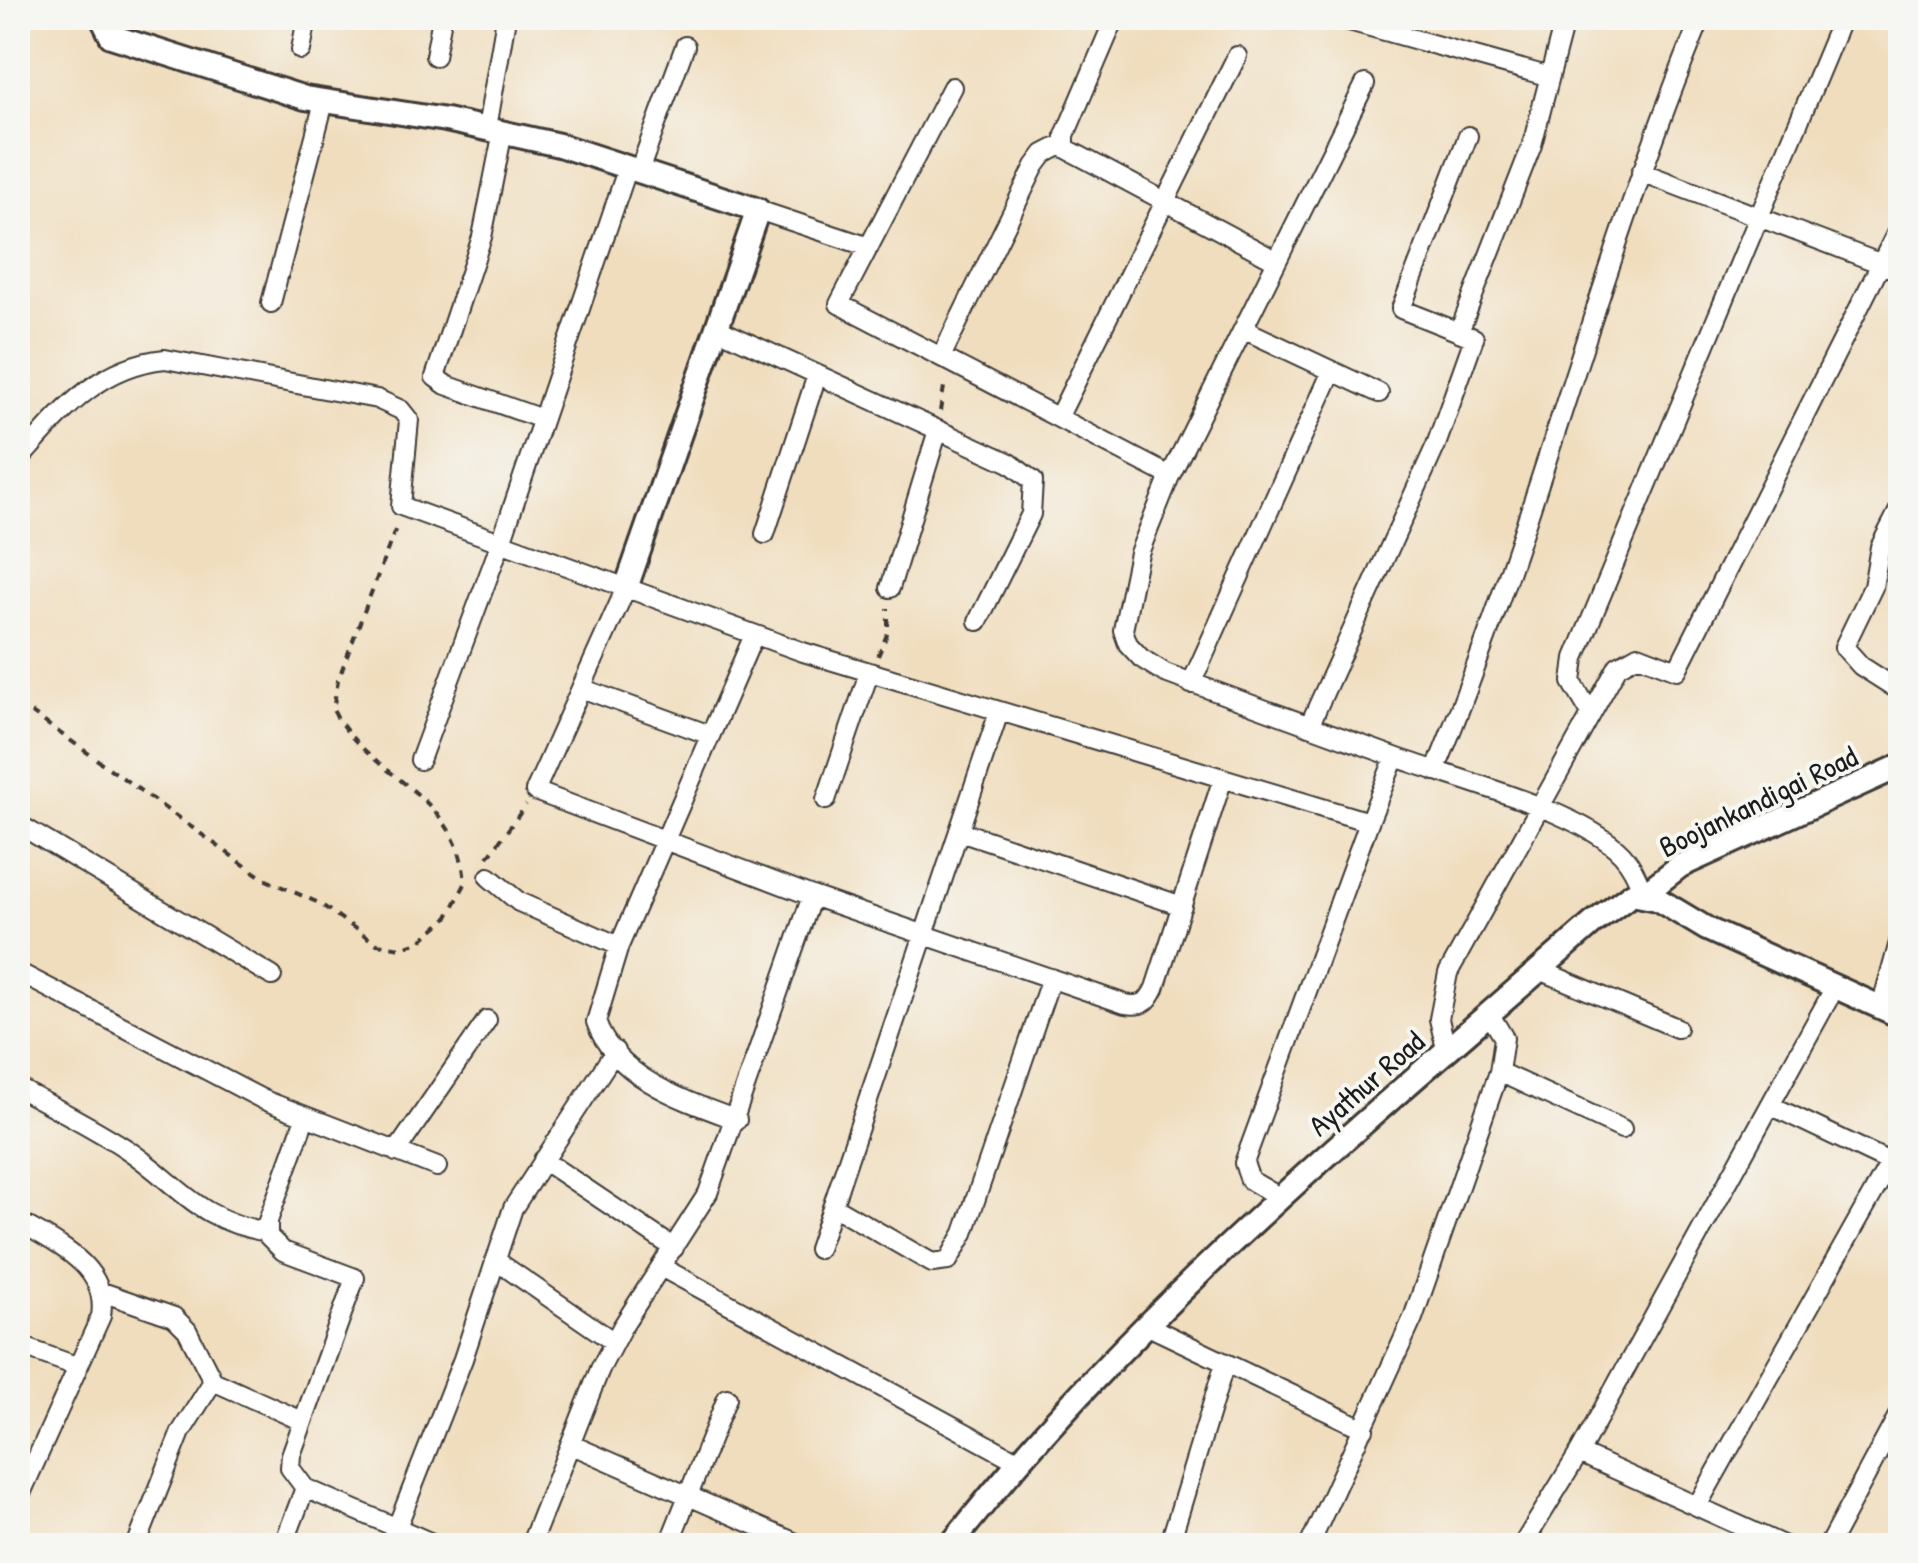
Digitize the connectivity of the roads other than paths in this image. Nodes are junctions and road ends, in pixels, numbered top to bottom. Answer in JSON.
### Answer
{"nodes":[{"id":1,"x":102,"y":18,"type":"edge"},
{"id":2,"x":307,"y":18,"type":"edge"},
{"id":3,"x":442,"y":18,"type":"edge"},
{"id":4,"x":506,"y":18,"type":"edge"},
{"id":5,"x":1115,"y":18,"type":"edge"},
{"id":6,"x":1338,"y":18,"type":"edge"},
{"id":7,"x":1566,"y":18,"type":"edge"},
{"id":8,"x":1701,"y":18,"type":"edge"},
{"id":9,"x":1842,"y":18,"type":"edge"},
{"id":10,"x":685,"y":46,"type":"dead end"},
{"id":11,"x":301,"y":50,"type":"dead end"},
{"id":12,"x":436,"y":56,"type":"dead end"},
{"id":13,"x":1238,"y":56,"type":"dead end"},
{"id":14,"x":1546,"y":76,"type":"junction"},
{"id":15,"x":1364,"y":84,"type":"dead end"},
{"id":16,"x":952,"y":87,"type":"dead end"},
{"id":17,"x":324,"y":102,"type":"junction"},
{"id":18,"x":495,"y":130,"type":"junction"},
{"id":19,"x":1468,"y":136,"type":"dead end"},
{"id":20,"x":1065,"y":144,"type":"junction"},
{"id":21,"x":634,"y":169,"type":"junction"},
{"id":22,"x":1642,"y":172,"type":"junction"},
{"id":23,"x":1164,"y":202,"type":"junction"},
{"id":24,"x":758,"y":210,"type":"junction"},
{"id":25,"x":1760,"y":218,"type":"junction"},
{"id":26,"x":1900,"y":226,"type":"edge"},
{"id":27,"x":869,"y":247,"type":"junction"},
{"id":28,"x":1277,"y":260,"type":"junction"},
{"id":29,"x":1892,"y":268,"type":"edge"},
{"id":30,"x":272,"y":303,"type":"dead end"},
{"id":31,"x":716,"y":328,"type":"junction"},
{"id":32,"x":1243,"y":328,"type":"junction"},
{"id":33,"x":1459,"y":332,"type":"junction"},
{"id":34,"x":947,"y":360,"type":"junction"},
{"id":35,"x":1332,"y":371,"type":"junction"},
{"id":36,"x":817,"y":374,"type":"junction"},
{"id":37,"x":1379,"y":394,"type":"dead end"},
{"id":38,"x":1058,"y":418,"type":"junction"},
{"id":39,"x":542,"y":419,"type":"junction"},
{"id":40,"x":938,"y":430,"type":"junction"},
{"id":41,"x":18,"y":461,"type":"edge"},
{"id":42,"x":1170,"y":476,"type":"junction"},
{"id":43,"x":1900,"y":508,"type":"edge"},
{"id":44,"x":766,"y":534,"type":"dead end"},
{"id":45,"x":501,"y":542,"type":"junction"},
{"id":46,"x":626,"y":588,"type":"junction"},
{"id":47,"x":890,"y":588,"type":"road end"},
{"id":48,"x":978,"y":621,"type":"dead end"},
{"id":49,"x":754,"y":635,"type":"junction"},
{"id":50,"x":869,"y":673,"type":"junction"},
{"id":51,"x":1191,"y":684,"type":"junction"},
{"id":52,"x":581,"y":688,"type":"junction"},
{"id":53,"x":1900,"y":690,"type":"edge"},
{"id":54,"x":999,"y":712,"type":"junction"},
{"id":55,"x":1591,"y":714,"type":"junction"},
{"id":56,"x":1310,"y":726,"type":"junction"},
{"id":57,"x":710,"y":735,"type":"junction"},
{"id":58,"x":1395,"y":757,"type":"junction"},
{"id":59,"x":420,"y":760,"type":"dead end"},
{"id":60,"x":1900,"y":766,"type":"edge"},
{"id":61,"x":1435,"y":772,"type":"junction"},
{"id":62,"x":1223,"y":778,"type":"junction"},
{"id":63,"x":826,"y":800,"type":"dead end"},
{"id":64,"x":1538,"y":809,"type":"junction"},
{"id":65,"x":1369,"y":822,"type":"junction"},
{"id":66,"x":18,"y":824,"type":"edge"},
{"id":67,"x":960,"y":832,"type":"junction"},
{"id":68,"x":665,"y":839,"type":"junction"},
{"id":69,"x":484,"y":871,"type":"road end"},
{"id":70,"x":1644,"y":894,"type":"junction"},
{"id":71,"x":812,"y":896,"type":"junction"},
{"id":72,"x":1182,"y":906,"type":"junction"},
{"id":73,"x":927,"y":936,"type":"junction"},
{"id":74,"x":1900,"y":939,"type":"edge"},
{"id":75,"x":619,"y":946,"type":"junction"},
{"id":76,"x":1540,"y":970,"type":"junction"},
{"id":77,"x":18,"y":972,"type":"edge"},
{"id":78,"x":272,"y":976,"type":"dead end"},
{"id":79,"x":1051,"y":978,"type":"junction"},
{"id":80,"x":1834,"y":987,"type":"junction"},
{"id":81,"x":1890,"y":1011,"type":"edge"},
{"id":82,"x":1490,"y":1016,"type":"junction"},
{"id":83,"x":486,"y":1020,"type":"dead end"},
{"id":84,"x":1677,"y":1028,"type":"dead end"},
{"id":85,"x":615,"y":1051,"type":"junction"},
{"id":86,"x":1446,"y":1053,"type":"junction"},
{"id":87,"x":1499,"y":1072,"type":"junction"},
{"id":88,"x":18,"y":1088,"type":"edge"},
{"id":89,"x":1770,"y":1105,"type":"junction"},
{"id":90,"x":305,"y":1118,"type":"junction"},
{"id":91,"x":737,"y":1120,"type":"junction"},
{"id":92,"x":1622,"y":1130,"type":"dead end"},
{"id":93,"x":396,"y":1152,"type":"junction"},
{"id":94,"x":542,"y":1160,"type":"junction"},
{"id":95,"x":1896,"y":1165,"type":"edge"},
{"id":96,"x":437,"y":1166,"type":"dead end"},
{"id":97,"x":1278,"y":1198,"type":"junction"},
{"id":98,"x":833,"y":1206,"type":"junction"},
{"id":99,"x":18,"y":1221,"type":"edge"},
{"id":100,"x":268,"y":1232,"type":"junction"},
{"id":101,"x":674,"y":1248,"type":"junction"},
{"id":102,"x":818,"y":1250,"type":"dead end"},
{"id":103,"x":495,"y":1260,"type":"junction"},
{"id":104,"x":662,"y":1267,"type":"junction"},
{"id":105,"x":102,"y":1292,"type":"junction"},
{"id":106,"x":1146,"y":1326,"type":"junction"},
{"id":107,"x":614,"y":1342,"type":"junction"},
{"id":108,"x":18,"y":1344,"type":"edge"},
{"id":109,"x":1225,"y":1363,"type":"junction"},
{"id":110,"x":76,"y":1366,"type":"junction"},
{"id":111,"x":212,"y":1381,"type":"junction"},
{"id":112,"x":727,"y":1398,"type":"dead end"},
{"id":113,"x":1900,"y":1412,"type":"edge"},
{"id":114,"x":302,"y":1421,"type":"junction"},
{"id":115,"x":1364,"y":1429,"type":"junction"},
{"id":116,"x":570,"y":1444,"type":"junction"},
{"id":117,"x":1579,"y":1453,"type":"junction"},
{"id":118,"x":1017,"y":1461,"type":"junction"},
{"id":119,"x":305,"y":1488,"type":"junction"},
{"id":120,"x":688,"y":1496,"type":"junction"},
{"id":121,"x":18,"y":1500,"type":"edge"},
{"id":122,"x":1697,"y":1506,"type":"junction"},
{"id":123,"x":397,"y":1527,"type":"junction"},
{"id":124,"x":136,"y":1546,"type":"edge"},
{"id":125,"x":283,"y":1546,"type":"edge"},
{"id":126,"x":440,"y":1546,"type":"edge"},
{"id":127,"x":530,"y":1546,"type":"edge"},
{"id":128,"x":668,"y":1546,"type":"edge"},
{"id":129,"x":803,"y":1546,"type":"edge"},
{"id":130,"x":950,"y":1546,"type":"edge"},
{"id":131,"x":1169,"y":1546,"type":"edge"},
{"id":132,"x":1309,"y":1546,"type":"edge"},
{"id":133,"x":1522,"y":1546,"type":"edge"},
{"id":134,"x":1785,"y":1546,"type":"edge"},
{"id":135,"x":1828,"y":1546,"type":"edge"}],
"edges":[{"from":1,"to":17,"type":"street"},
{"from":2,"to":11,"type":"street"},
{"from":3,"to":12,"type":"street"},
{"from":4,"to":18,"type":"street"},
{"from":5,"to":20,"type":"street"},
{"from":6,"to":14,"type":"street"},
{"from":7,"to":14,"type":"street"},
{"from":8,"to":22,"type":"street"},
{"from":9,"to":25,"type":"street"},
{"from":10,"to":21,"type":"street"},
{"from":13,"to":23,"type":"street"},
{"from":14,"to":33,"type":"street"},
{"from":15,"to":28,"type":"street"},
{"from":16,"to":27,"type":"street"},
{"from":17,"to":18,"type":"street"},
{"from":17,"to":30,"type":"street"},
{"from":18,"to":21,"type":"street"},
{"from":18,"to":39,"type":"street"},
{"from":19,"to":33,"type":"street"},
{"from":20,"to":23,"type":"street"},
{"from":20,"to":34,"type":"street"},
{"from":21,"to":24,"type":"street"},
{"from":21,"to":39,"type":"street"},
{"from":22,"to":25,"type":"street"},
{"from":22,"to":61,"type":"street"},
{"from":23,"to":28,"type":"street"},
{"from":23,"to":38,"type":"street"},
{"from":24,"to":27,"type":"street"},
{"from":24,"to":31,"type":"street"},
{"from":25,"to":29,"type":"street"},
{"from":25,"to":55,"type":"street"},
{"from":26,"to":29,"type":"street"},
{"from":27,"to":34,"type":"street"},
{"from":28,"to":32,"type":"street"},
{"from":29,"to":55,"type":"street"},
{"from":31,"to":36,"type":"street"},
{"from":31,"to":46,"type":"street"},
{"from":32,"to":35,"type":"street"},
{"from":32,"to":42,"type":"street"},
{"from":33,"to":56,"type":"street"},
{"from":34,"to":38,"type":"street"},
{"from":35,"to":37,"type":"street"},
{"from":35,"to":51,"type":"street"},
{"from":36,"to":40,"type":"street"},
{"from":36,"to":44,"type":"street"},
{"from":38,"to":42,"type":"street"},
{"from":39,"to":45,"type":"street"},
{"from":40,"to":47,"type":"street"},
{"from":40,"to":48,"type":"street"},
{"from":41,"to":45,"type":"street"},
{"from":42,"to":51,"type":"street"},
{"from":43,"to":53,"type":"street"},
{"from":45,"to":46,"type":"street"},
{"from":45,"to":59,"type":"street"},
{"from":46,"to":49,"type":"street"},
{"from":46,"to":52,"type":"street"},
{"from":49,"to":50,"type":"street"},
{"from":49,"to":57,"type":"street"},
{"from":50,"to":54,"type":"street"},
{"from":50,"to":63,"type":"street"},
{"from":51,"to":56,"type":"street"},
{"from":52,"to":57,"type":"street"},
{"from":52,"to":68,"type":"street"},
{"from":54,"to":62,"type":"street"},
{"from":54,"to":67,"type":"street"},
{"from":55,"to":64,"type":"street"},
{"from":56,"to":58,"type":"street"},
{"from":57,"to":68,"type":"street"},
{"from":58,"to":61,"type":"street"},
{"from":58,"to":65,"type":"street"},
{"from":60,"to":70,"type":"street","name":"Boojankandigai Road"},
{"from":61,"to":64,"type":"street"},
{"from":62,"to":65,"type":"street"},
{"from":62,"to":72,"type":"street"},
{"from":64,"to":70,"type":"street"},
{"from":64,"to":86,"type":"street"},
{"from":65,"to":97,"type":"street"},
{"from":66,"to":78,"type":"street"},
{"from":67,"to":72,"type":"street"},
{"from":67,"to":73,"type":"street"},
{"from":68,"to":71,"type":"street"},
{"from":68,"to":75,"type":"street"},
{"from":69,"to":75,"type":"street"},
{"from":70,"to":76,"type":"street","name":"Ayathur Road"},
{"from":70,"to":80,"type":"street"},
{"from":71,"to":73,"type":"street"},
{"from":71,"to":91,"type":"street"},
{"from":72,"to":79,"type":"street"},
{"from":73,"to":79,"type":"street"},
{"from":73,"to":98,"type":"street"},
{"from":74,"to":81,"type":"street"},
{"from":75,"to":85,"type":"street"},
{"from":76,"to":82,"type":"street","name":"Ayathur Road"},
{"from":76,"to":84,"type":"street"},
{"from":77,"to":90,"type":"street"},
{"from":79,"to":98,"type":"street"},
{"from":80,"to":81,"type":"street"},
{"from":80,"to":89,"type":"street"},
{"from":82,"to":86,"type":"street","name":"Ayathur Road"},
{"from":82,"to":87,"type":"street"},
{"from":83,"to":93,"type":"street"},
{"from":85,"to":91,"type":"street"},
{"from":85,"to":94,"type":"street"},
{"from":86,"to":97,"type":"street","name":"Ayathur Road"},
{"from":87,"to":92,"type":"street"},
{"from":87,"to":115,"type":"street"},
{"from":88,"to":100,"type":"street"},
{"from":89,"to":95,"type":"street"},
{"from":89,"to":117,"type":"street"},
{"from":90,"to":93,"type":"street"},
{"from":90,"to":100,"type":"street"},
{"from":91,"to":101,"type":"street"},
{"from":93,"to":96,"type":"street"},
{"from":94,"to":101,"type":"street"},
{"from":94,"to":103,"type":"street"},
{"from":95,"to":122,"type":"street"},
{"from":97,"to":106,"type":"street","name":"Ayathur Road"},
{"from":98,"to":102,"type":"street"},
{"from":99,"to":105,"type":"street"},
{"from":100,"to":114,"type":"street"},
{"from":101,"to":104,"type":"street"},
{"from":103,"to":107,"type":"street"},
{"from":103,"to":123,"type":"street"},
{"from":104,"to":107,"type":"street"},
{"from":104,"to":118,"type":"street"},
{"from":105,"to":110,"type":"street"},
{"from":105,"to":111,"type":"street"},
{"from":106,"to":109,"type":"street"},
{"from":106,"to":118,"type":"street","name":"Ayathur Road"},
{"from":107,"to":116,"type":"street"},
{"from":108,"to":110,"type":"street"},
{"from":109,"to":115,"type":"street"},
{"from":109,"to":131,"type":"street"},
{"from":110,"to":121,"type":"street"},
{"from":111,"to":114,"type":"street"},
{"from":111,"to":124,"type":"street"},
{"from":112,"to":120,"type":"street"},
{"from":113,"to":135,"type":"street"},
{"from":114,"to":119,"type":"street"},
{"from":115,"to":132,"type":"street"},
{"from":116,"to":120,"type":"street"},
{"from":116,"to":127,"type":"street"},
{"from":117,"to":122,"type":"street"},
{"from":117,"to":133,"type":"street"},
{"from":118,"to":130,"type":"street","name":"Ayathur Road"},
{"from":119,"to":123,"type":"street"},
{"from":119,"to":125,"type":"street"},
{"from":120,"to":128,"type":"street"},
{"from":120,"to":129,"type":"street"},
{"from":122,"to":134,"type":"street"},
{"from":123,"to":126,"type":"street"}]}
